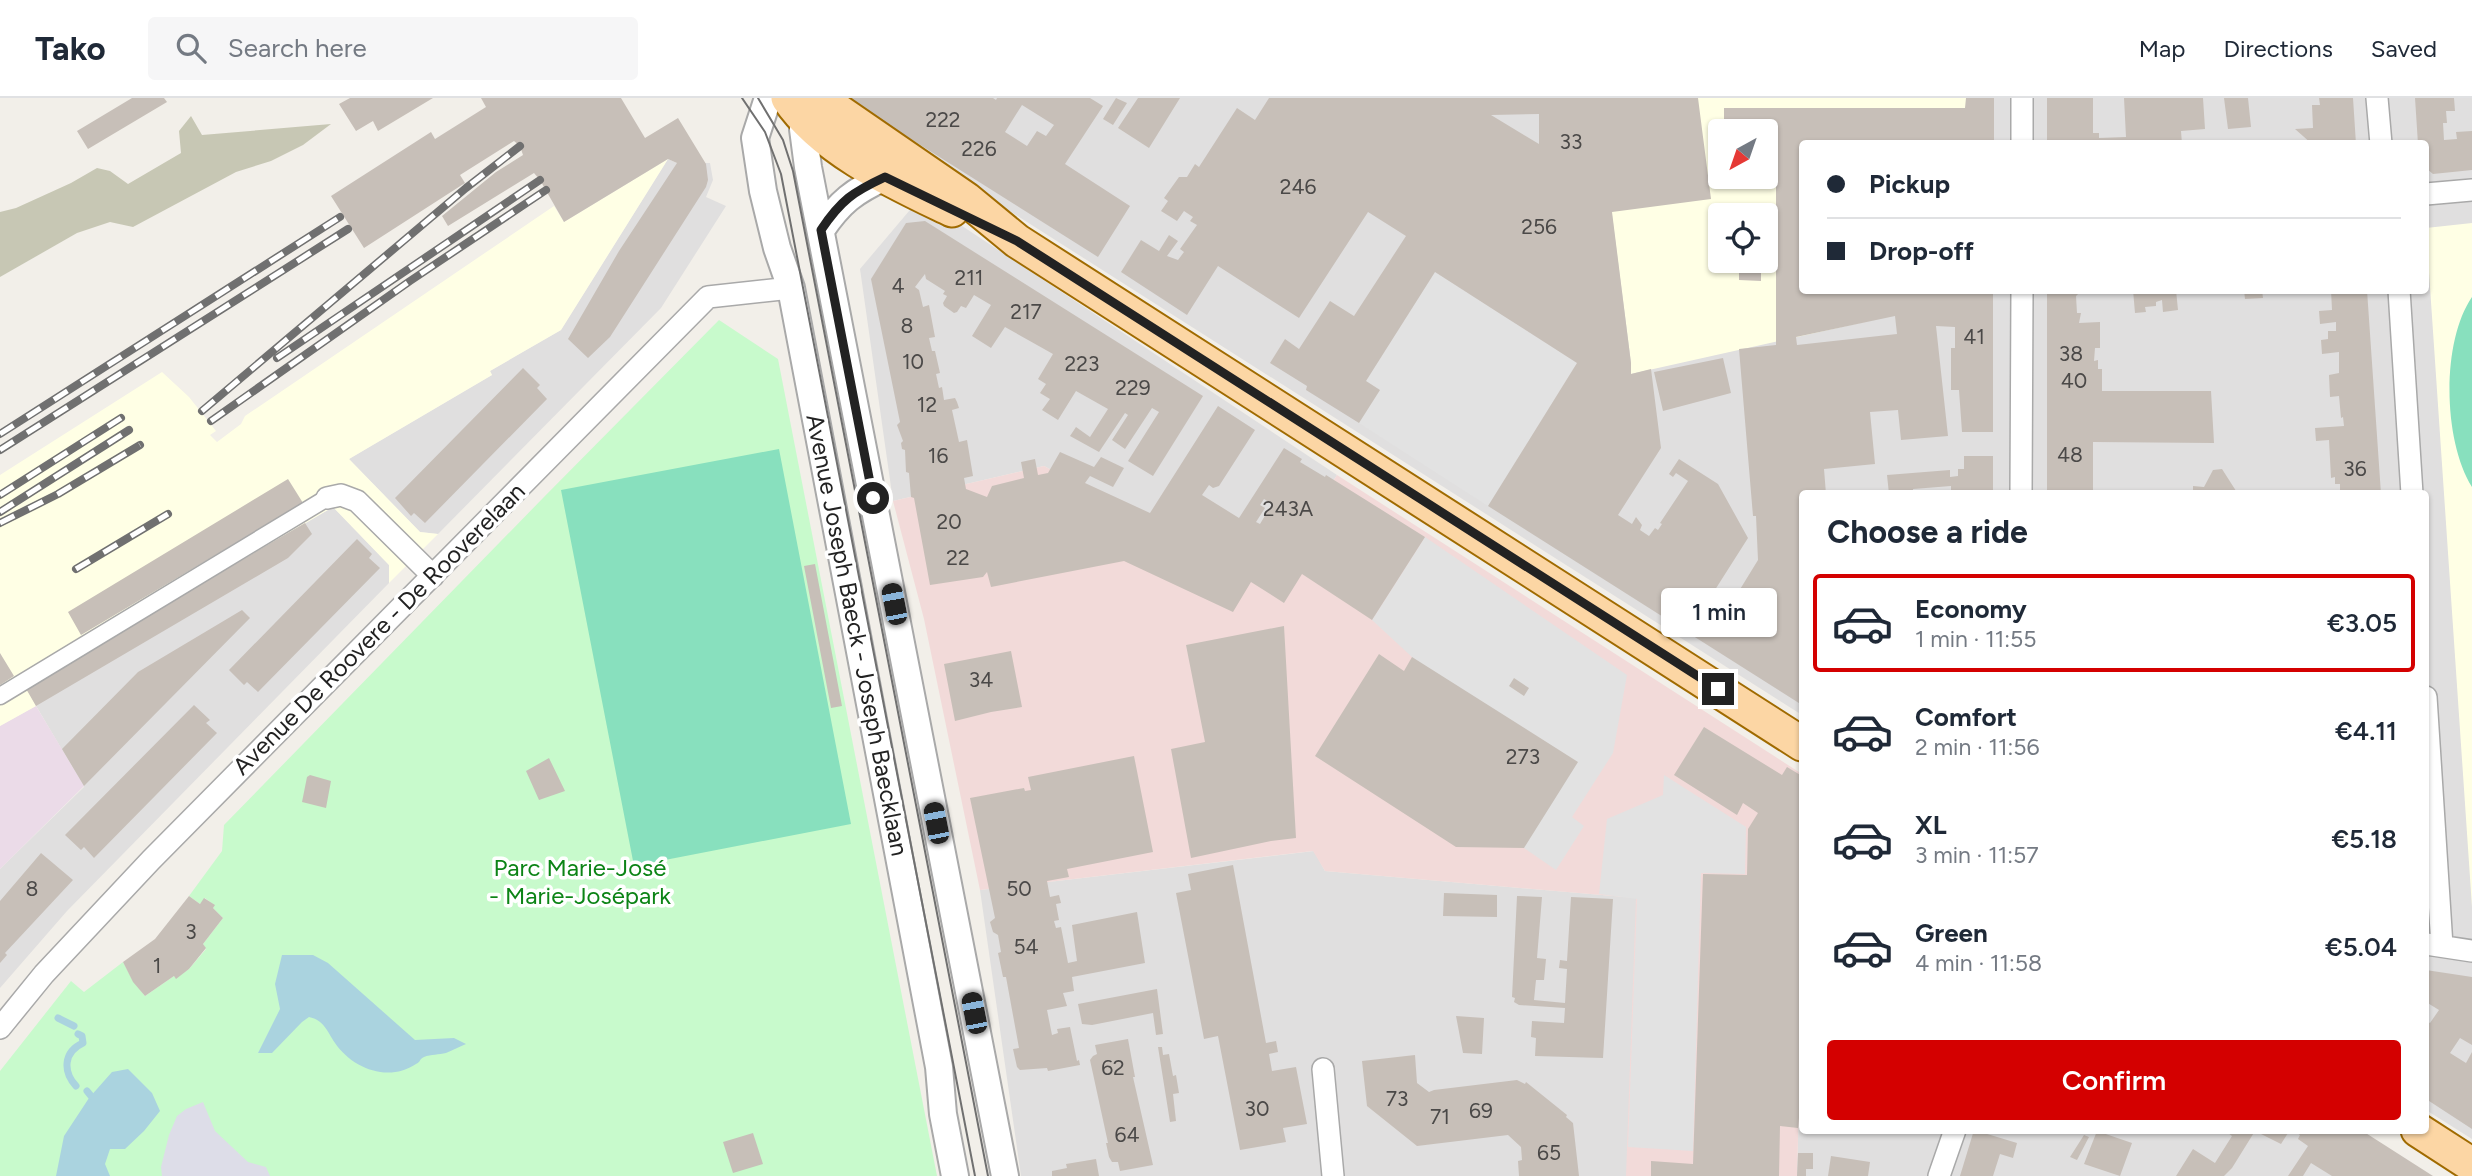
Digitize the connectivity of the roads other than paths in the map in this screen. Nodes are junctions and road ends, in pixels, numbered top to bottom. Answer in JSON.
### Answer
{"nodes":[{"id":1,"x":768,"y":98,"type":"edge"},
{"id":2,"x":2022,"y":98,"type":"edge"},
{"id":3,"x":2378,"y":98,"type":"edge"},
{"id":4,"x":805,"y":103,"type":"edge"},
{"id":5,"x":2022,"y":140,"type":"edge"},
{"id":6,"x":2381,"y":140,"type":"edge"},
{"id":7,"x":885,"y":177,"type":"junction"},
{"id":8,"x":2472,"y":190,"type":"edge"},
{"id":9,"x":2429,"y":194,"type":"edge"},
{"id":10,"x":821,"y":230,"type":"junction"},
{"id":11,"x":1017,"y":241,"type":"junction"},
{"id":12,"x":791,"y":288,"type":"junction"},
{"id":13,"x":2022,"y":294,"type":"edge"},
{"id":14,"x":2399,"y":294,"type":"edge"},
{"id":15,"x":2021,"y":490,"type":"edge"},
{"id":16,"x":2412,"y":490,"type":"edge"},
{"id":17,"x":327,"y":498,"type":"joint"},
{"id":18,"x":433,"y":576,"type":"junction"},
{"id":19,"x":0,"y":696,"type":"edge"},
{"id":20,"x":1799,"y":741,"type":"edge"},
{"id":21,"x":2429,"y":790,"type":"edge"},
{"id":22,"x":2434,"y":945,"type":"edge"},
{"id":23,"x":2472,"y":951,"type":"edge"},
{"id":24,"x":0,"y":1028,"type":"edge"},
{"id":25,"x":1323,"y":1069,"type":"dead end"},
{"id":26,"x":1954,"y":1134,"type":"edge"},
{"id":27,"x":2424,"y":1134,"type":"edge"},
{"id":28,"x":2472,"y":1165,"type":"edge"},
{"id":29,"x":955,"y":1176,"type":"edge"},
{"id":30,"x":1005,"y":1176,"type":"edge"},
{"id":31,"x":1334,"y":1176,"type":"edge"},
{"id":32,"x":1939,"y":1176,"type":"edge"}],
"edges":[{"from":1,"to":12,"type":"street","name":"Avenue Joseph Baeck - Joseph Baecklaan"},
{"from":2,"to":5,"type":"street"},
{"from":3,"to":6,"type":"street"},
{"from":4,"to":7,"type":"main road"},
{"from":4,"to":10,"type":"street","name":"Avenue Joseph Baeck - Joseph Baecklaan"},
{"from":4,"to":11,"type":"main road"},
{"from":7,"to":10,"type":"street"},
{"from":7,"to":11,"type":"main road"},
{"from":8,"to":9,"type":"street"},
{"from":10,"to":30,"type":"street","name":"Avenue Joseph Baeck - Joseph Baecklaan"},
{"from":11,"to":20,"type":"main road"},
{"from":12,"to":18,"type":"street","name":"Avenue De Roovere - De Rooverelaan"},
{"from":12,"to":29,"type":"street","name":"Avenue Joseph Baeck - Joseph Baecklaan"},
{"from":13,"to":15,"type":"street"},
{"from":14,"to":16,"type":"street"},
{"from":17,"to":18,"type":"street"},
{"from":17,"to":19,"type":"street"},
{"from":18,"to":24,"type":"street","name":"Avenue De Roovere - De Rooverelaan"},
{"from":21,"to":22,"type":"street"},
{"from":22,"to":23,"type":"street"},
{"from":25,"to":31,"type":"street"},
{"from":26,"to":32,"type":"street"},
{"from":27,"to":28,"type":"main road"}]}
